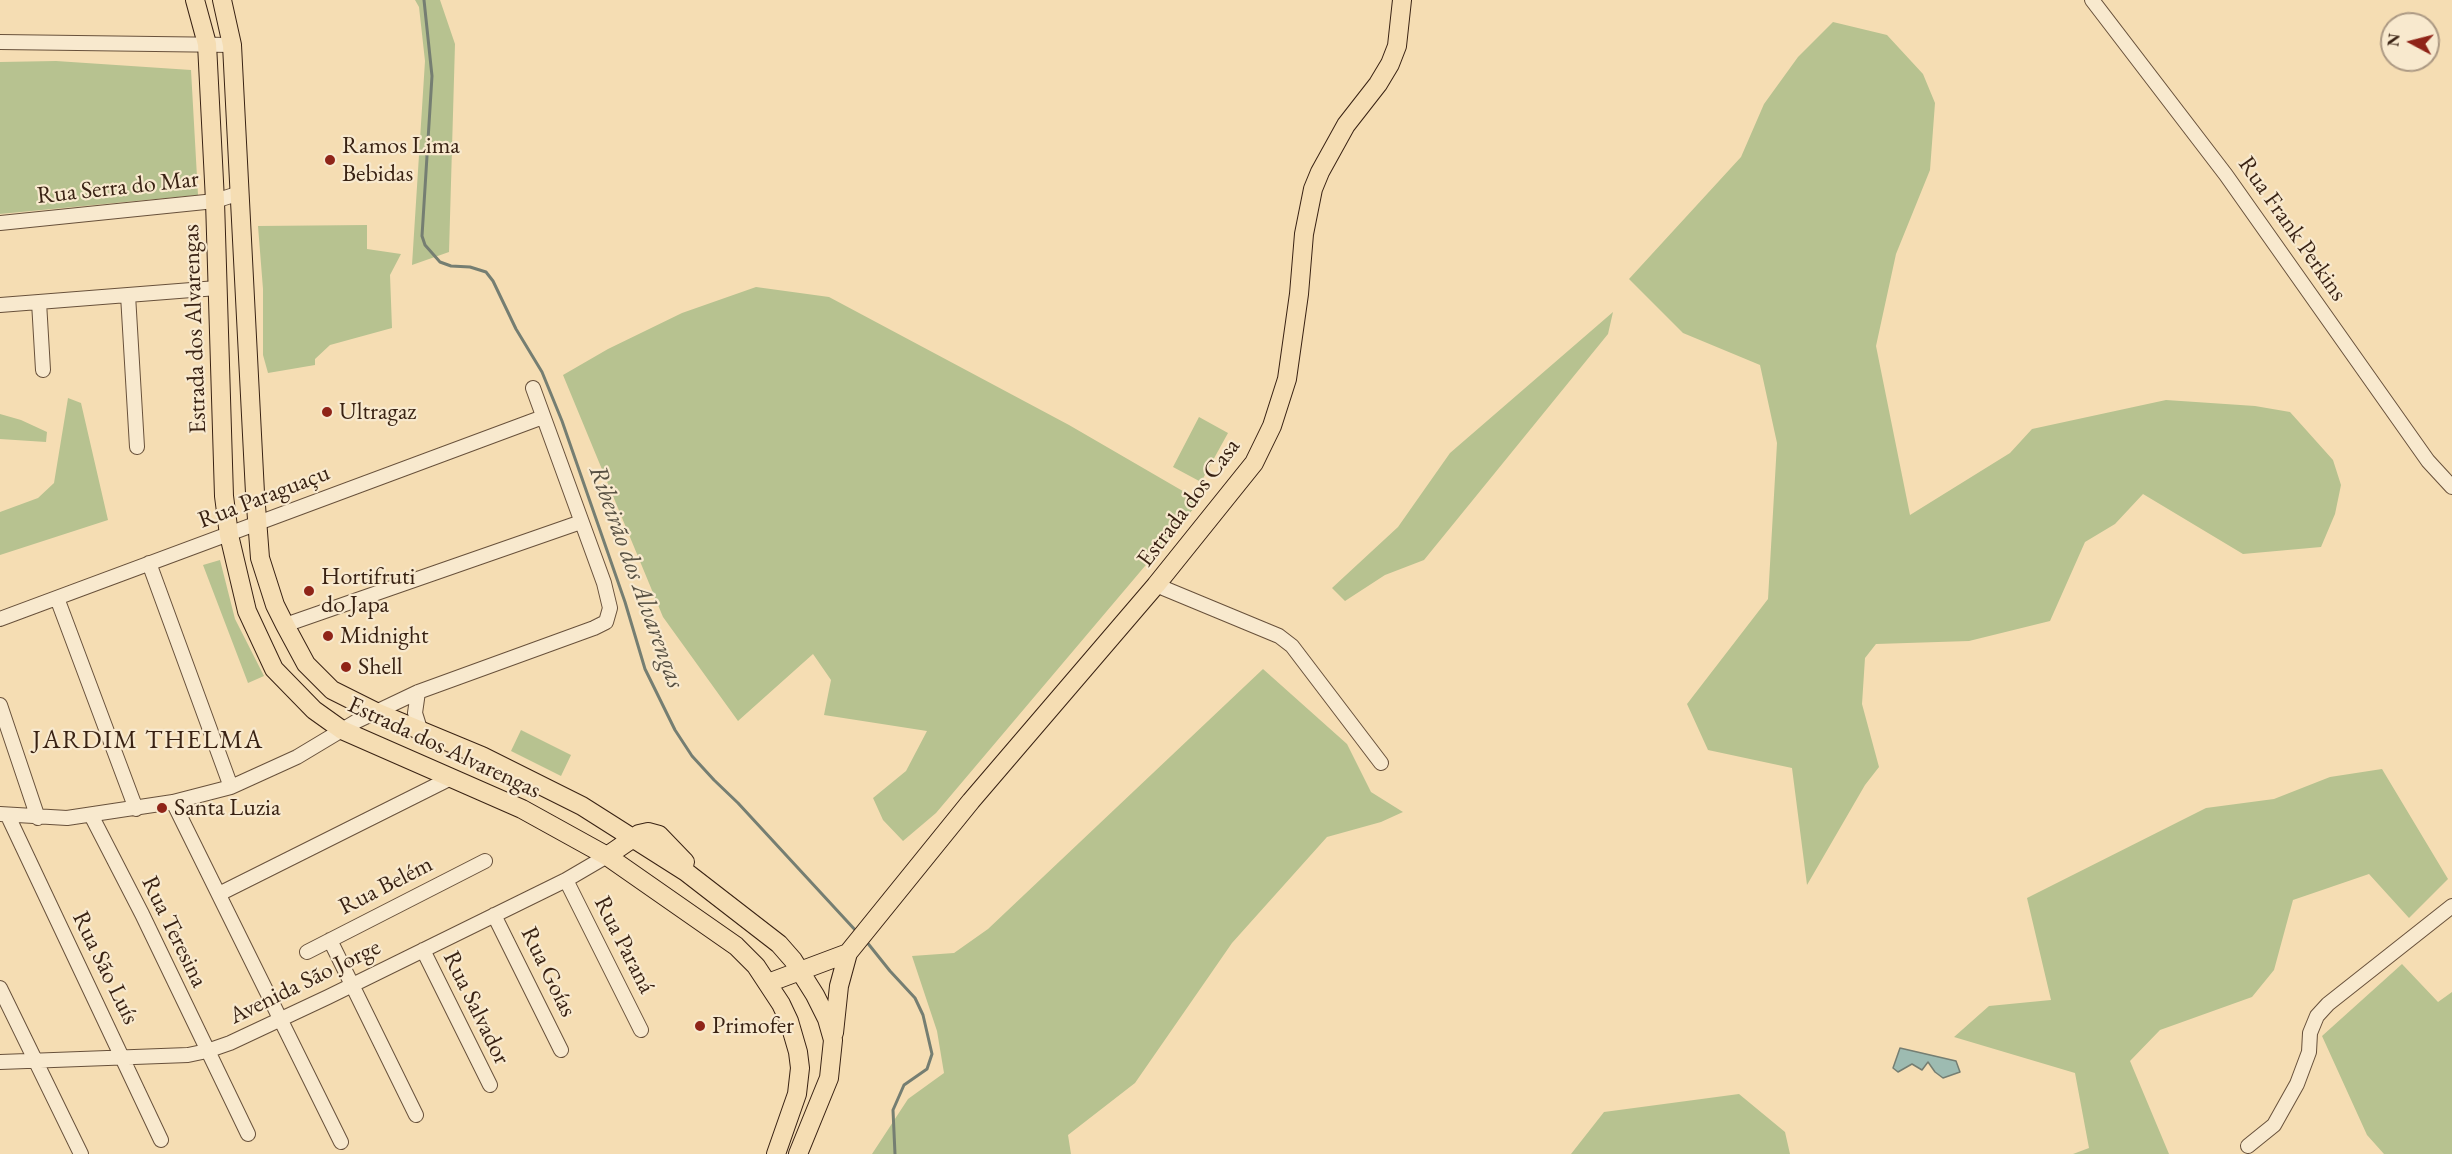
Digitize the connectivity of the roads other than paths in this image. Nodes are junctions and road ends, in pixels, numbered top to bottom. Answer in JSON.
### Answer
{"nodes":[{"id":1,"x":195,"y":0,"type":"edge"},
{"id":2,"x":222,"y":0,"type":"edge"},
{"id":3,"x":1402,"y":0,"type":"edge"},
{"id":4,"x":2092,"y":0,"type":"edge"},
{"id":5,"x":0,"y":42,"type":"edge"},
{"id":6,"x":207,"y":44,"type":"junction"},
{"id":7,"x":232,"y":45,"type":"junction"},
{"id":8,"x":240,"y":193,"type":"junction"},
{"id":9,"x":215,"y":201,"type":"junction"},
{"id":10,"x":0,"y":223,"type":"edge"},
{"id":11,"x":217,"y":288,"type":"junction"},
{"id":12,"x":128,"y":295,"type":"junction"},
{"id":13,"x":39,"y":302,"type":"junction"},
{"id":14,"x":0,"y":305,"type":"edge"},
{"id":15,"x":43,"y":370,"type":"dead end"},
{"id":16,"x":533,"y":388,"type":"dead end"},
{"id":17,"x":543,"y":417,"type":"junction"},
{"id":18,"x":137,"y":447,"type":"dead end"},
{"id":19,"x":2452,"y":487,"type":"edge"},
{"id":20,"x":257,"y":522,"type":"junction"},
{"id":21,"x":581,"y":522,"type":"junction"},
{"id":22,"x":229,"y":535,"type":"junction"},
{"id":23,"x":149,"y":563,"type":"junction"},
{"id":24,"x":1156,"y":585,"type":"junction"},
{"id":25,"x":57,"y":598,"type":"junction"},
{"id":26,"x":0,"y":619,"type":"edge"},
{"id":27,"x":285,"y":625,"type":"junction"},
{"id":28,"x":418,"y":692,"type":"junction"},
{"id":29,"x":0,"y":705,"type":"edge"},
{"id":30,"x":376,"y":712,"type":"junction"},
{"id":31,"x":420,"y":729,"type":"junction"},
{"id":32,"x":342,"y":730,"type":"junction"},
{"id":33,"x":1381,"y":763,"type":"dead end"},
{"id":34,"x":451,"y":777,"type":"junction"},
{"id":35,"x":231,"y":787,"type":"junction"},
{"id":36,"x":173,"y":802,"type":"junction"},
{"id":37,"x":135,"y":808,"type":"junction"},
{"id":38,"x":4,"y":815,"type":"edge"},
{"id":39,"x":91,"y":815,"type":"junction"},
{"id":40,"x":38,"y":818,"type":"junction"},
{"id":41,"x":633,"y":838,"type":"junction"},
{"id":42,"x":607,"y":856,"type":"junction"},
{"id":43,"x":485,"y":861,"type":"dead end"},
{"id":44,"x":566,"y":880,"type":"junction"},
{"id":45,"x":219,"y":894,"type":"junction"},
{"id":46,"x":2452,"y":906,"type":"edge"},
{"id":47,"x":494,"y":915,"type":"junction"},
{"id":48,"x":330,"y":940,"type":"junction"},
{"id":49,"x":852,"y":949,"type":"junction"},
{"id":50,"x":423,"y":950,"type":"junction"},
{"id":51,"x":306,"y":952,"type":"dead end"},
{"id":52,"x":786,"y":952,"type":"junction"},
{"id":53,"x":829,"y":962,"type":"junction"},
{"id":54,"x":800,"y":972,"type":"junction"},
{"id":55,"x":768,"y":983,"type":"junction"},
{"id":56,"x":352,"y":985,"type":"junction"},
{"id":57,"x":0,"y":988,"type":"edge"},
{"id":58,"x":282,"y":1019,"type":"junction"},
{"id":59,"x":641,"y":1030,"type":"dead end"},
{"id":60,"x":833,"y":1040,"type":"junction"},
{"id":61,"x":561,"y":1050,"type":"dead end"},
{"id":62,"x":207,"y":1051,"type":"junction"},
{"id":63,"x":123,"y":1057,"type":"junction"},
{"id":64,"x":35,"y":1059,"type":"junction"},
{"id":65,"x":0,"y":1062,"type":"edge"},
{"id":66,"x":490,"y":1085,"type":"dead end"},
{"id":67,"x":416,"y":1115,"type":"dead end"},
{"id":68,"x":248,"y":1134,"type":"dead end"},
{"id":69,"x":161,"y":1140,"type":"dead end"},
{"id":70,"x":341,"y":1142,"type":"dead end"},
{"id":71,"x":2248,"y":1146,"type":"dead end"},
{"id":72,"x":81,"y":1154,"type":"edge"},
{"id":73,"x":776,"y":1154,"type":"edge"},
{"id":74,"x":798,"y":1154,"type":"edge"}],
"edges":[{"from":1,"to":6,"type":"main road","name":"Estrada dos Alvarengas"},
{"from":2,"to":7,"type":"main road","name":"Estrada dos Alvarengas"},
{"from":3,"to":24,"type":"main road","name":"Estrada dos Casa"},
{"from":4,"to":19,"type":"street","name":"Rua Frank Perkins"},
{"from":5,"to":6,"type":"street"},
{"from":6,"to":7,"type":"street"},
{"from":6,"to":9,"type":"main road","name":"Estrada dos Alvarengas"},
{"from":7,"to":8,"type":"main road","name":"Estrada dos Alvarengas"},
{"from":8,"to":9,"type":"street","name":"Rua Serra do Mar"},
{"from":8,"to":20,"type":"main road","name":"Estrada dos Alvarengas"},
{"from":9,"to":10,"type":"street","name":"Rua Serra do Mar"},
{"from":9,"to":11,"type":"main road","name":"Estrada dos Alvarengas"},
{"from":11,"to":12,"type":"street"},
{"from":11,"to":22,"type":"main road","name":"Estrada dos Alvarengas"},
{"from":12,"to":13,"type":"street"},
{"from":12,"to":18,"type":"street"},
{"from":13,"to":14,"type":"street"},
{"from":13,"to":15,"type":"street"},
{"from":16,"to":17,"type":"street"},
{"from":17,"to":20,"type":"street","name":"Rua Paraguaçu"},
{"from":17,"to":21,"type":"street"},
{"from":20,"to":22,"type":"street","name":"Rua Paraguaçu"},
{"from":20,"to":27,"type":"main road","name":"Estrada dos Alvarengas"},
{"from":21,"to":27,"type":"street"},
{"from":21,"to":28,"type":"street"},
{"from":22,"to":23,"type":"street","name":"Rua Paraguaçu"},
{"from":22,"to":32,"type":"main road","name":"Estrada dos Alvarengas"},
{"from":23,"to":25,"type":"street","name":"Rua Paraguaçu"},
{"from":23,"to":35,"type":"street"},
{"from":24,"to":33,"type":"street"},
{"from":24,"to":49,"type":"main road","name":"Estrada dos Casa"},
{"from":25,"to":26,"type":"street","name":"Rua Paraguaçu"},
{"from":25,"to":37,"type":"street"},
{"from":27,"to":30,"type":"main road","name":"Estrada dos Alvarengas"},
{"from":28,"to":30,"type":"street"},
{"from":28,"to":31,"type":"street"},
{"from":29,"to":40,"type":"street"},
{"from":30,"to":31,"type":"main road","name":"Estrada dos Alvarengas"},
{"from":30,"to":32,"type":"street"},
{"from":31,"to":41,"type":"main road","name":"Estrada dos Alvarengas"},
{"from":32,"to":34,"type":"main road","name":"Estrada dos Alvarengas"},
{"from":32,"to":35,"type":"street"},
{"from":34,"to":42,"type":"main road","name":"Estrada dos Alvarengas"},
{"from":34,"to":45,"type":"street"},
{"from":35,"to":36,"type":"street"},
{"from":36,"to":37,"type":"street"},
{"from":36,"to":45,"type":"street"},
{"from":37,"to":39,"type":"street"},
{"from":38,"to":40,"type":"street"},
{"from":38,"to":63,"type":"street","name":"Rua São Luís"},
{"from":39,"to":40,"type":"street"},
{"from":39,"to":62,"type":"street","name":"Rua Teresina"},
{"from":41,"to":42,"type":"main road"},
{"from":41,"to":52,"type":"main road","name":"Estrada dos Alvarengas"},
{"from":42,"to":44,"type":"street","name":"Avenida São Jorge"},
{"from":42,"to":55,"type":"main road","name":"Estrada dos Alvarengas"},
{"from":43,"to":48,"type":"street","name":"Rua Belém"},
{"from":44,"to":47,"type":"street","name":"Avenida São Jorge"},
{"from":44,"to":59,"type":"street","name":"Rua Paraná"},
{"from":45,"to":58,"type":"street"},
{"from":46,"to":71,"type":"street"},
{"from":47,"to":50,"type":"street","name":"Avenida São Jorge"},
{"from":47,"to":61,"type":"street","name":"Rua Goías"},
{"from":48,"to":51,"type":"street","name":"Rua Belém"},
{"from":48,"to":56,"type":"street"},
{"from":49,"to":53,"type":"main road"},
{"from":49,"to":60,"type":"main road"},
{"from":50,"to":56,"type":"street","name":"Avenida São Jorge"},
{"from":50,"to":66,"type":"street","name":"Rua Salvador"},
{"from":52,"to":53,"type":"main road"},
{"from":52,"to":54,"type":"main road","name":"Estrada dos Alvarengas"},
{"from":53,"to":54,"type":"main road"},
{"from":54,"to":55,"type":"main road"},
{"from":54,"to":60,"type":"main road","name":"Estrada dos Alvarengas"},
{"from":55,"to":73,"type":"main road","name":"Estrada dos Alvarengas"},
{"from":56,"to":58,"type":"street","name":"Avenida São Jorge"},
{"from":56,"to":67,"type":"street"},
{"from":57,"to":64,"type":"street"},
{"from":58,"to":62,"type":"street","name":"Avenida São Jorge"},
{"from":58,"to":70,"type":"street"},
{"from":60,"to":74,"type":"main road","name":"Estrada dos Alvarengas"},
{"from":62,"to":63,"type":"street","name":"Avenida São Jorge"},
{"from":62,"to":68,"type":"street","name":"Rua Teresina"},
{"from":63,"to":64,"type":"street","name":"Avenida São Jorge"},
{"from":63,"to":69,"type":"street","name":"Rua São Luís"},
{"from":64,"to":65,"type":"street","name":"Avenida São Jorge"},
{"from":64,"to":72,"type":"street"}]}
